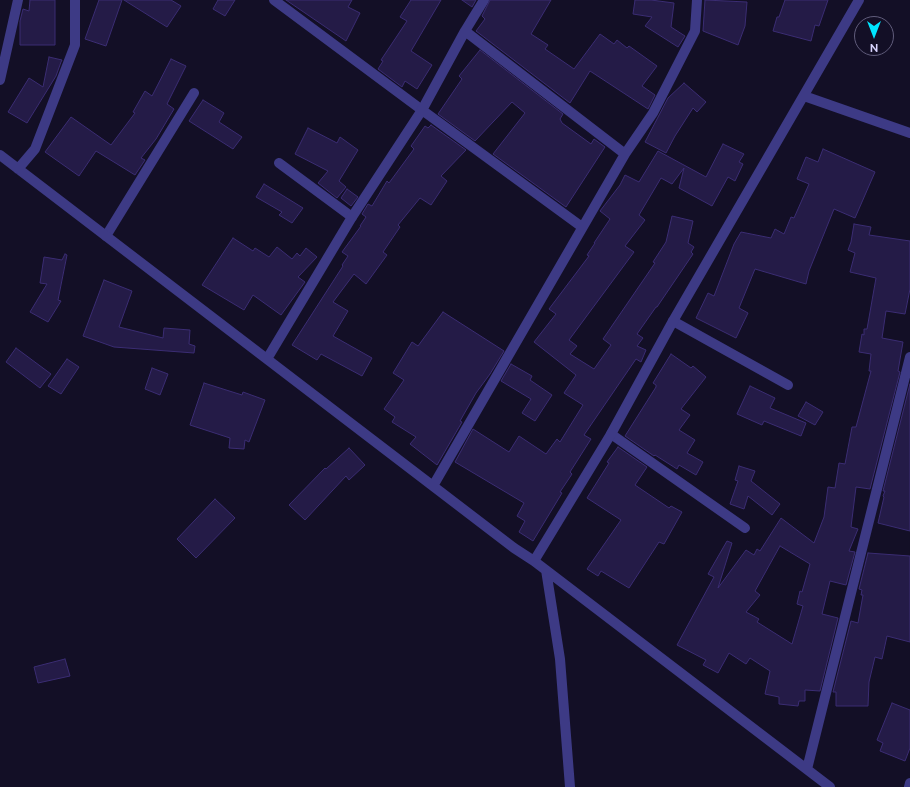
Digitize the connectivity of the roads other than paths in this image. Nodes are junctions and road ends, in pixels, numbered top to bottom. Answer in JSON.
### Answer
{"nodes":[{"id":1,"x":18,"y":0,"type":"edge"},
{"id":2,"x":75,"y":0,"type":"edge"},
{"id":3,"x":274,"y":0,"type":"edge"},
{"id":4,"x":484,"y":0,"type":"edge"},
{"id":5,"x":697,"y":0,"type":"edge"},
{"id":6,"x":859,"y":0,"type":"edge"},
{"id":7,"x":464,"y":31,"type":"junction"},
{"id":8,"x":0,"y":80,"type":"edge"},
{"id":9,"x":194,"y":93,"type":"dead end"},
{"id":10,"x":804,"y":96,"type":"junction"},
{"id":11,"x":422,"y":110,"type":"junction"},
{"id":12,"x":910,"y":133,"type":"edge"},
{"id":13,"x":625,"y":154,"type":"junction"},
{"id":14,"x":0,"y":155,"type":"edge"},
{"id":15,"x":279,"y":163,"type":"dead end"},
{"id":16,"x":18,"y":169,"type":"junction"},
{"id":17,"x":352,"y":217,"type":"junction"},
{"id":18,"x":582,"y":227,"type":"junction"},
{"id":19,"x":106,"y":236,"type":"junction"},
{"id":20,"x":673,"y":321,"type":"junction"},
{"id":21,"x":910,"y":357,"type":"edge"},
{"id":22,"x":267,"y":359,"type":"junction"},
{"id":23,"x":788,"y":385,"type":"dead end"},
{"id":24,"x":611,"y":434,"type":"junction"},
{"id":25,"x":433,"y":486,"type":"junction"},
{"id":26,"x":745,"y":528,"type":"dead end"},
{"id":27,"x":534,"y":561,"type":"junction"},
{"id":28,"x":546,"y":570,"type":"junction"},
{"id":29,"x":807,"y":769,"type":"junction"},
{"id":30,"x":910,"y":783,"type":"edge"},
{"id":31,"x":570,"y":787,"type":"edge"},
{"id":32,"x":830,"y":787,"type":"edge"},
{"id":33,"x":909,"y":787,"type":"edge"}],
"edges":[{"from":1,"to":8,"type":"street"},
{"from":2,"to":16,"type":"street"},
{"from":3,"to":11,"type":"street"},
{"from":4,"to":7,"type":"street"},
{"from":5,"to":13,"type":"street"},
{"from":6,"to":10,"type":"street"},
{"from":7,"to":11,"type":"street"},
{"from":7,"to":13,"type":"street"},
{"from":9,"to":19,"type":"street"},
{"from":10,"to":12,"type":"street"},
{"from":10,"to":20,"type":"street"},
{"from":11,"to":17,"type":"street"},
{"from":11,"to":18,"type":"street"},
{"from":13,"to":18,"type":"street"},
{"from":14,"to":16,"type":"street"},
{"from":15,"to":17,"type":"street"},
{"from":16,"to":19,"type":"street"},
{"from":17,"to":22,"type":"street"},
{"from":18,"to":25,"type":"street"},
{"from":19,"to":22,"type":"street"},
{"from":20,"to":23,"type":"street"},
{"from":20,"to":24,"type":"street"},
{"from":21,"to":29,"type":"street"},
{"from":22,"to":25,"type":"street"},
{"from":24,"to":26,"type":"street"},
{"from":24,"to":27,"type":"street"},
{"from":25,"to":27,"type":"street"},
{"from":27,"to":28,"type":"street"},
{"from":28,"to":29,"type":"street"},
{"from":28,"to":31,"type":"street"},
{"from":29,"to":32,"type":"street"},
{"from":30,"to":33,"type":"street"}]}
